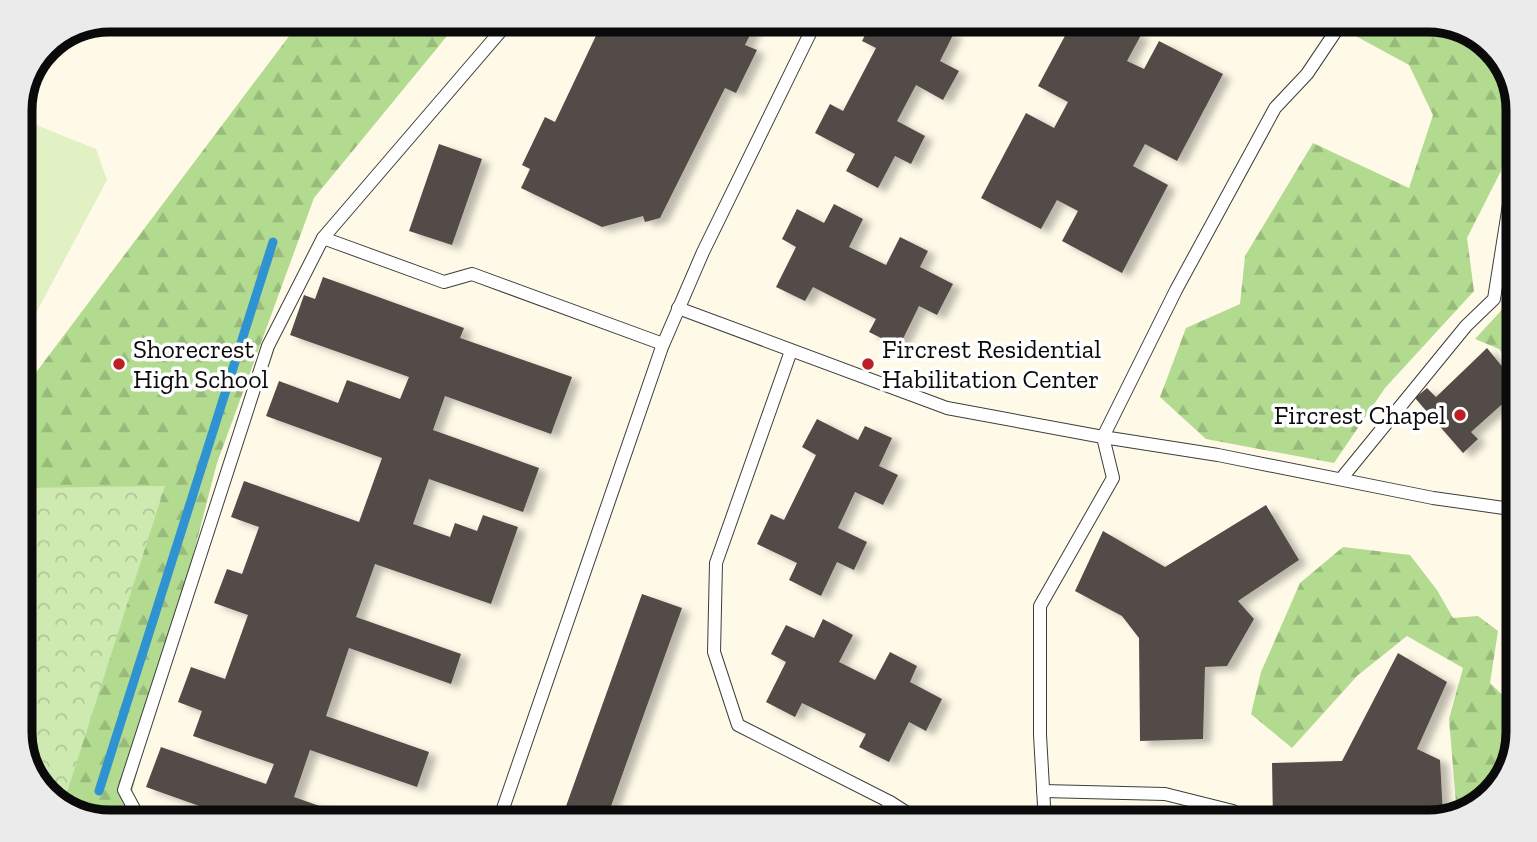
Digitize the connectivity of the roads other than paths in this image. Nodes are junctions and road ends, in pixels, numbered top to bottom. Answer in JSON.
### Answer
{"nodes":[{"id":1,"x":500,"y":32,"type":"edge"},
{"id":2,"x":811,"y":32,"type":"edge"},
{"id":3,"x":1335,"y":32,"type":"edge"},
{"id":4,"x":1505,"y":229,"type":"edge"},
{"id":5,"x":323,"y":238,"type":"junction"},
{"id":6,"x":678,"y":308,"type":"junction"},
{"id":7,"x":663,"y":344,"type":"junction"},
{"id":8,"x":791,"y":351,"type":"junction"},
{"id":9,"x":1103,"y":437,"type":"junction"},
{"id":10,"x":1341,"y":479,"type":"junction"},
{"id":11,"x":1506,"y":508,"type":"edge"},
{"id":12,"x":1043,"y":791,"type":"junction"},
{"id":13,"x":890,"y":802,"type":"junction"},
{"id":14,"x":135,"y":810,"type":"edge"},
{"id":15,"x":502,"y":810,"type":"edge"},
{"id":16,"x":887,"y":810,"type":"edge"},
{"id":17,"x":903,"y":810,"type":"edge"},
{"id":18,"x":1044,"y":810,"type":"edge"},
{"id":19,"x":1229,"y":810,"type":"edge"}],
"edges":[{"from":1,"to":5,"type":"lane"},
{"from":2,"to":6,"type":"lane"},
{"from":3,"to":9,"type":"lane"},
{"from":4,"to":10,"type":"lane"},
{"from":5,"to":7,"type":"lane"},
{"from":5,"to":14,"type":"lane"},
{"from":6,"to":7,"type":"lane"},
{"from":6,"to":8,"type":"lane"},
{"from":7,"to":15,"type":"lane"},
{"from":8,"to":9,"type":"lane"},
{"from":8,"to":13,"type":"lane"},
{"from":9,"to":10,"type":"lane"},
{"from":9,"to":12,"type":"lane"},
{"from":10,"to":11,"type":"lane"},
{"from":12,"to":18,"type":"lane"},
{"from":12,"to":19,"type":"lane"},
{"from":13,"to":16,"type":"lane"},
{"from":13,"to":17,"type":"lane"}]}
